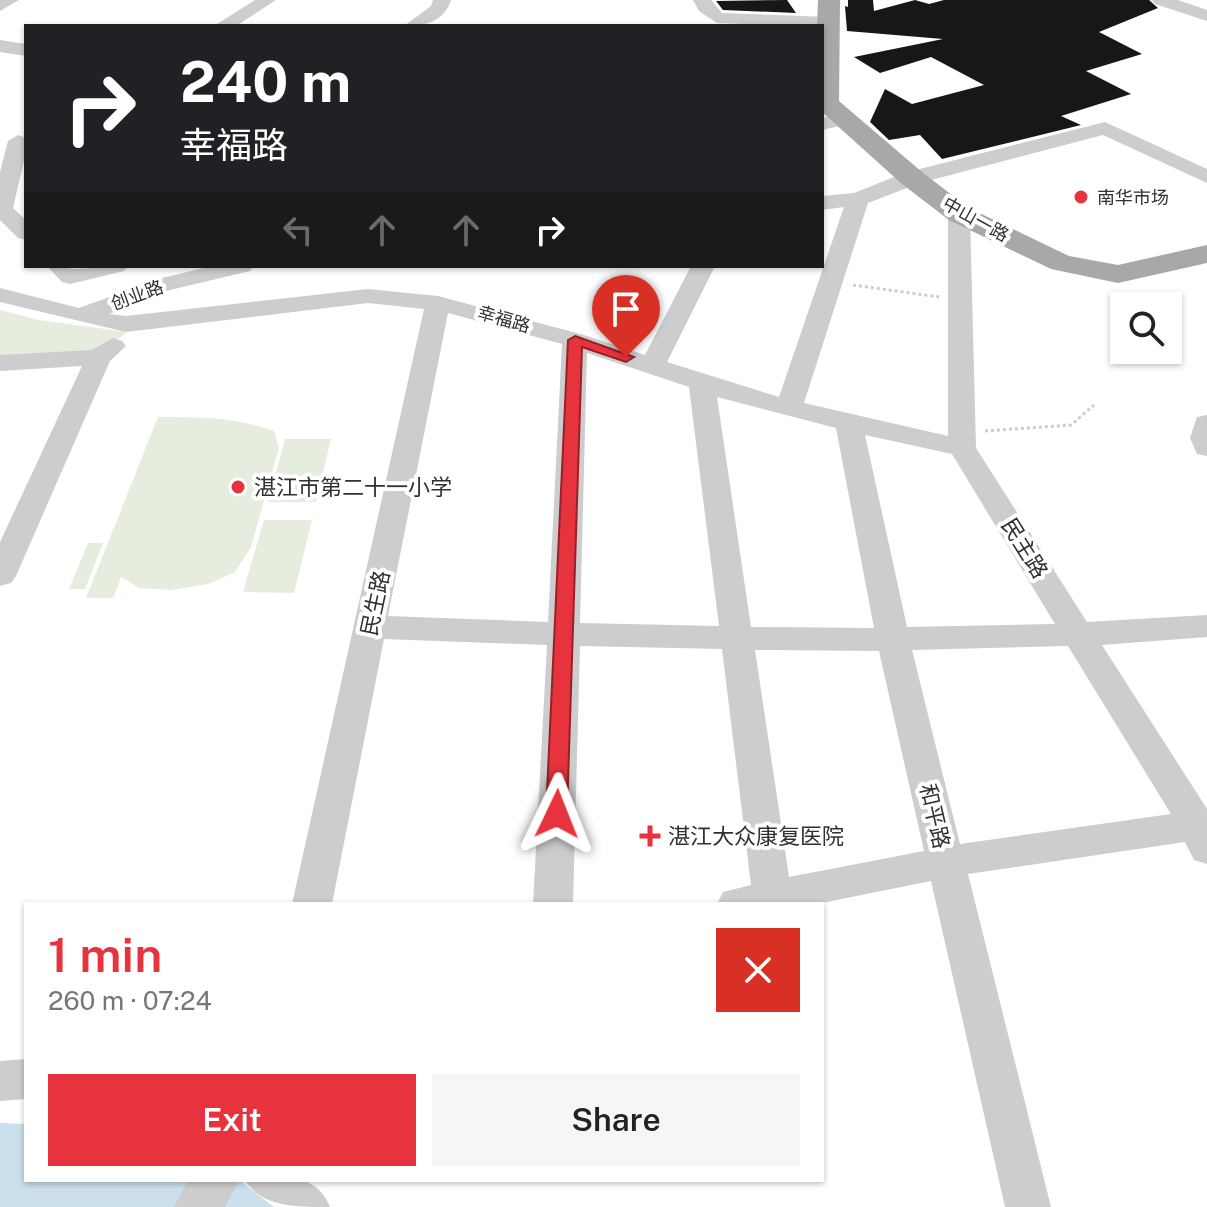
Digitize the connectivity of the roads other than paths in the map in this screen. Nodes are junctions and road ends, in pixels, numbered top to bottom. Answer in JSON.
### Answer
{"nodes":[{"id":1,"x":10,"y":0,"type":"edge"},
{"id":2,"x":267,"y":0,"type":"edge"},
{"id":3,"x":442,"y":0,"type":"edge"},
{"id":4,"x":702,"y":0,"type":"edge"},
{"id":5,"x":1161,"y":0,"type":"edge"},
{"id":6,"x":0,"y":6,"type":"edge"},
{"id":7,"x":829,"y":11,"type":"edge"},
{"id":8,"x":1207,"y":16,"type":"edge"},
{"id":9,"x":226,"y":24,"type":"edge"},
{"id":10,"x":416,"y":24,"type":"edge"},
{"id":11,"x":0,"y":46,"type":"edge"},
{"id":12,"x":24,"y":50,"type":"edge"},
{"id":13,"x":834,"y":122,"type":"edge"},
{"id":14,"x":15,"y":143,"type":"edge"},
{"id":15,"x":1207,"y":177,"type":"edge"},
{"id":16,"x":912,"y":178,"type":"junction"},
{"id":17,"x":858,"y":199,"type":"junction"},
{"id":18,"x":824,"y":203,"type":"edge"},
{"id":19,"x":959,"y":214,"type":"junction"},
{"id":20,"x":24,"y":231,"type":"edge"},
{"id":21,"x":1203,"y":259,"type":"edge"},
{"id":22,"x":61,"y":268,"type":"edge"},
{"id":23,"x":234,"y":268,"type":"edge"},
{"id":24,"x":702,"y":268,"type":"edge"},
{"id":25,"x":84,"y":270,"type":"edge"},
{"id":26,"x":0,"y":286,"type":"edge"},
{"id":27,"x":0,"y":295,"type":"edge"},
{"id":28,"x":438,"y":303,"type":"junction"},
{"id":29,"x":91,"y":312,"type":"junction"},
{"id":30,"x":136,"y":322,"type":"junction"},
{"id":31,"x":575,"y":340,"type":"junction"},
{"id":32,"x":99,"y":357,"type":"junction"},
{"id":33,"x":0,"y":363,"type":"edge"},
{"id":34,"x":652,"y":366,"type":"junction"},
{"id":35,"x":702,"y":383,"type":"junction"},
{"id":36,"x":789,"y":408,"type":"junction"},
{"id":37,"x":849,"y":423,"type":"junction"},
{"id":38,"x":1207,"y":423,"type":"edge"},
{"id":39,"x":973,"y":439,"type":"junction"},
{"id":40,"x":1207,"y":448,"type":"edge"},
{"id":41,"x":0,"y":576,"type":"edge"},
{"id":42,"x":1207,"y":626,"type":"edge"},
{"id":43,"x":370,"y":627,"type":"junction"},
{"id":44,"x":564,"y":634,"type":"junction"},
{"id":45,"x":736,"y":636,"type":"junction"},
{"id":46,"x":1080,"y":637,"type":"junction"},
{"id":47,"x":893,"y":641,"type":"junction"},
{"id":48,"x":1202,"y":837,"type":"edge"},
{"id":49,"x":946,"y":862,"type":"junction"},
{"id":50,"x":755,"y":900,"type":"edge"},
{"id":51,"x":312,"y":902,"type":"edge"},
{"id":52,"x":553,"y":902,"type":"edge"},
{"id":53,"x":24,"y":1079,"type":"edge"},
{"id":54,"x":0,"y":1081,"type":"edge"},
{"id":55,"x":215,"y":1182,"type":"edge"},
{"id":56,"x":271,"y":1182,"type":"edge"},
{"id":57,"x":197,"y":1207,"type":"edge"},
{"id":58,"x":307,"y":1207,"type":"edge"},
{"id":59,"x":1028,"y":1207,"type":"edge"}],
"edges":[{"from":1,"to":6,"type":"street"},
{"from":2,"to":9,"type":"street"},
{"from":3,"to":10,"type":"street"},
{"from":4,"to":7,"type":"street"},
{"from":5,"to":8,"type":"street"},
{"from":7,"to":13,"type":"main road","name":"中山一路"},
{"from":11,"to":12,"type":"street"},
{"from":13,"to":16,"type":"main road","name":"中山一路"},
{"from":14,"to":20,"type":"street"},
{"from":15,"to":16,"type":"street"},
{"from":16,"to":17,"type":"street"},
{"from":16,"to":19,"type":"main road","name":"中山一路"},
{"from":17,"to":18,"type":"street"},
{"from":17,"to":36,"type":"street"},
{"from":19,"to":21,"type":"main road","name":"中山一路"},
{"from":19,"to":39,"type":"street"},
{"from":22,"to":25,"type":"street"},
{"from":23,"to":29,"type":"street","name":"创业路"},
{"from":24,"to":34,"type":"street"},
{"from":25,"to":29,"type":"street"},
{"from":26,"to":29,"type":"street"},
{"from":27,"to":29,"type":"street"},
{"from":28,"to":30,"type":"street","name":"幸福路"},
{"from":28,"to":31,"type":"street","name":"幸福路"},
{"from":28,"to":43,"type":"street","name":"民生路"},
{"from":29,"to":30,"type":"street"},
{"from":30,"to":32,"type":"street"},
{"from":31,"to":34,"type":"street","name":"幸福路"},
{"from":31,"to":44,"type":"street"},
{"from":32,"to":33,"type":"street"},
{"from":32,"to":41,"type":"street"},
{"from":34,"to":35,"type":"street","name":"幸福路"},
{"from":35,"to":36,"type":"street","name":"幸福路"},
{"from":35,"to":45,"type":"street"},
{"from":36,"to":37,"type":"street","name":"幸福路"},
{"from":37,"to":39,"type":"street","name":"幸福路"},
{"from":37,"to":47,"type":"street","name":"和平路"},
{"from":38,"to":40,"type":"street"},
{"from":39,"to":46,"type":"street","name":"民主路"},
{"from":42,"to":46,"type":"street"},
{"from":43,"to":44,"type":"street"},
{"from":43,"to":51,"type":"street","name":"民生路"},
{"from":44,"to":45,"type":"street"},
{"from":44,"to":52,"type":"street"},
{"from":45,"to":47,"type":"street"},
{"from":45,"to":50,"type":"street"},
{"from":46,"to":47,"type":"street"},
{"from":46,"to":48,"type":"street","name":"民主路"},
{"from":47,"to":49,"type":"street","name":"和平路"},
{"from":48,"to":49,"type":"street"},
{"from":49,"to":50,"type":"street"},
{"from":49,"to":59,"type":"street","name":"和平路"},
{"from":53,"to":54,"type":"street"},
{"from":55,"to":57,"type":"street"},
{"from":56,"to":58,"type":"street"}]}
